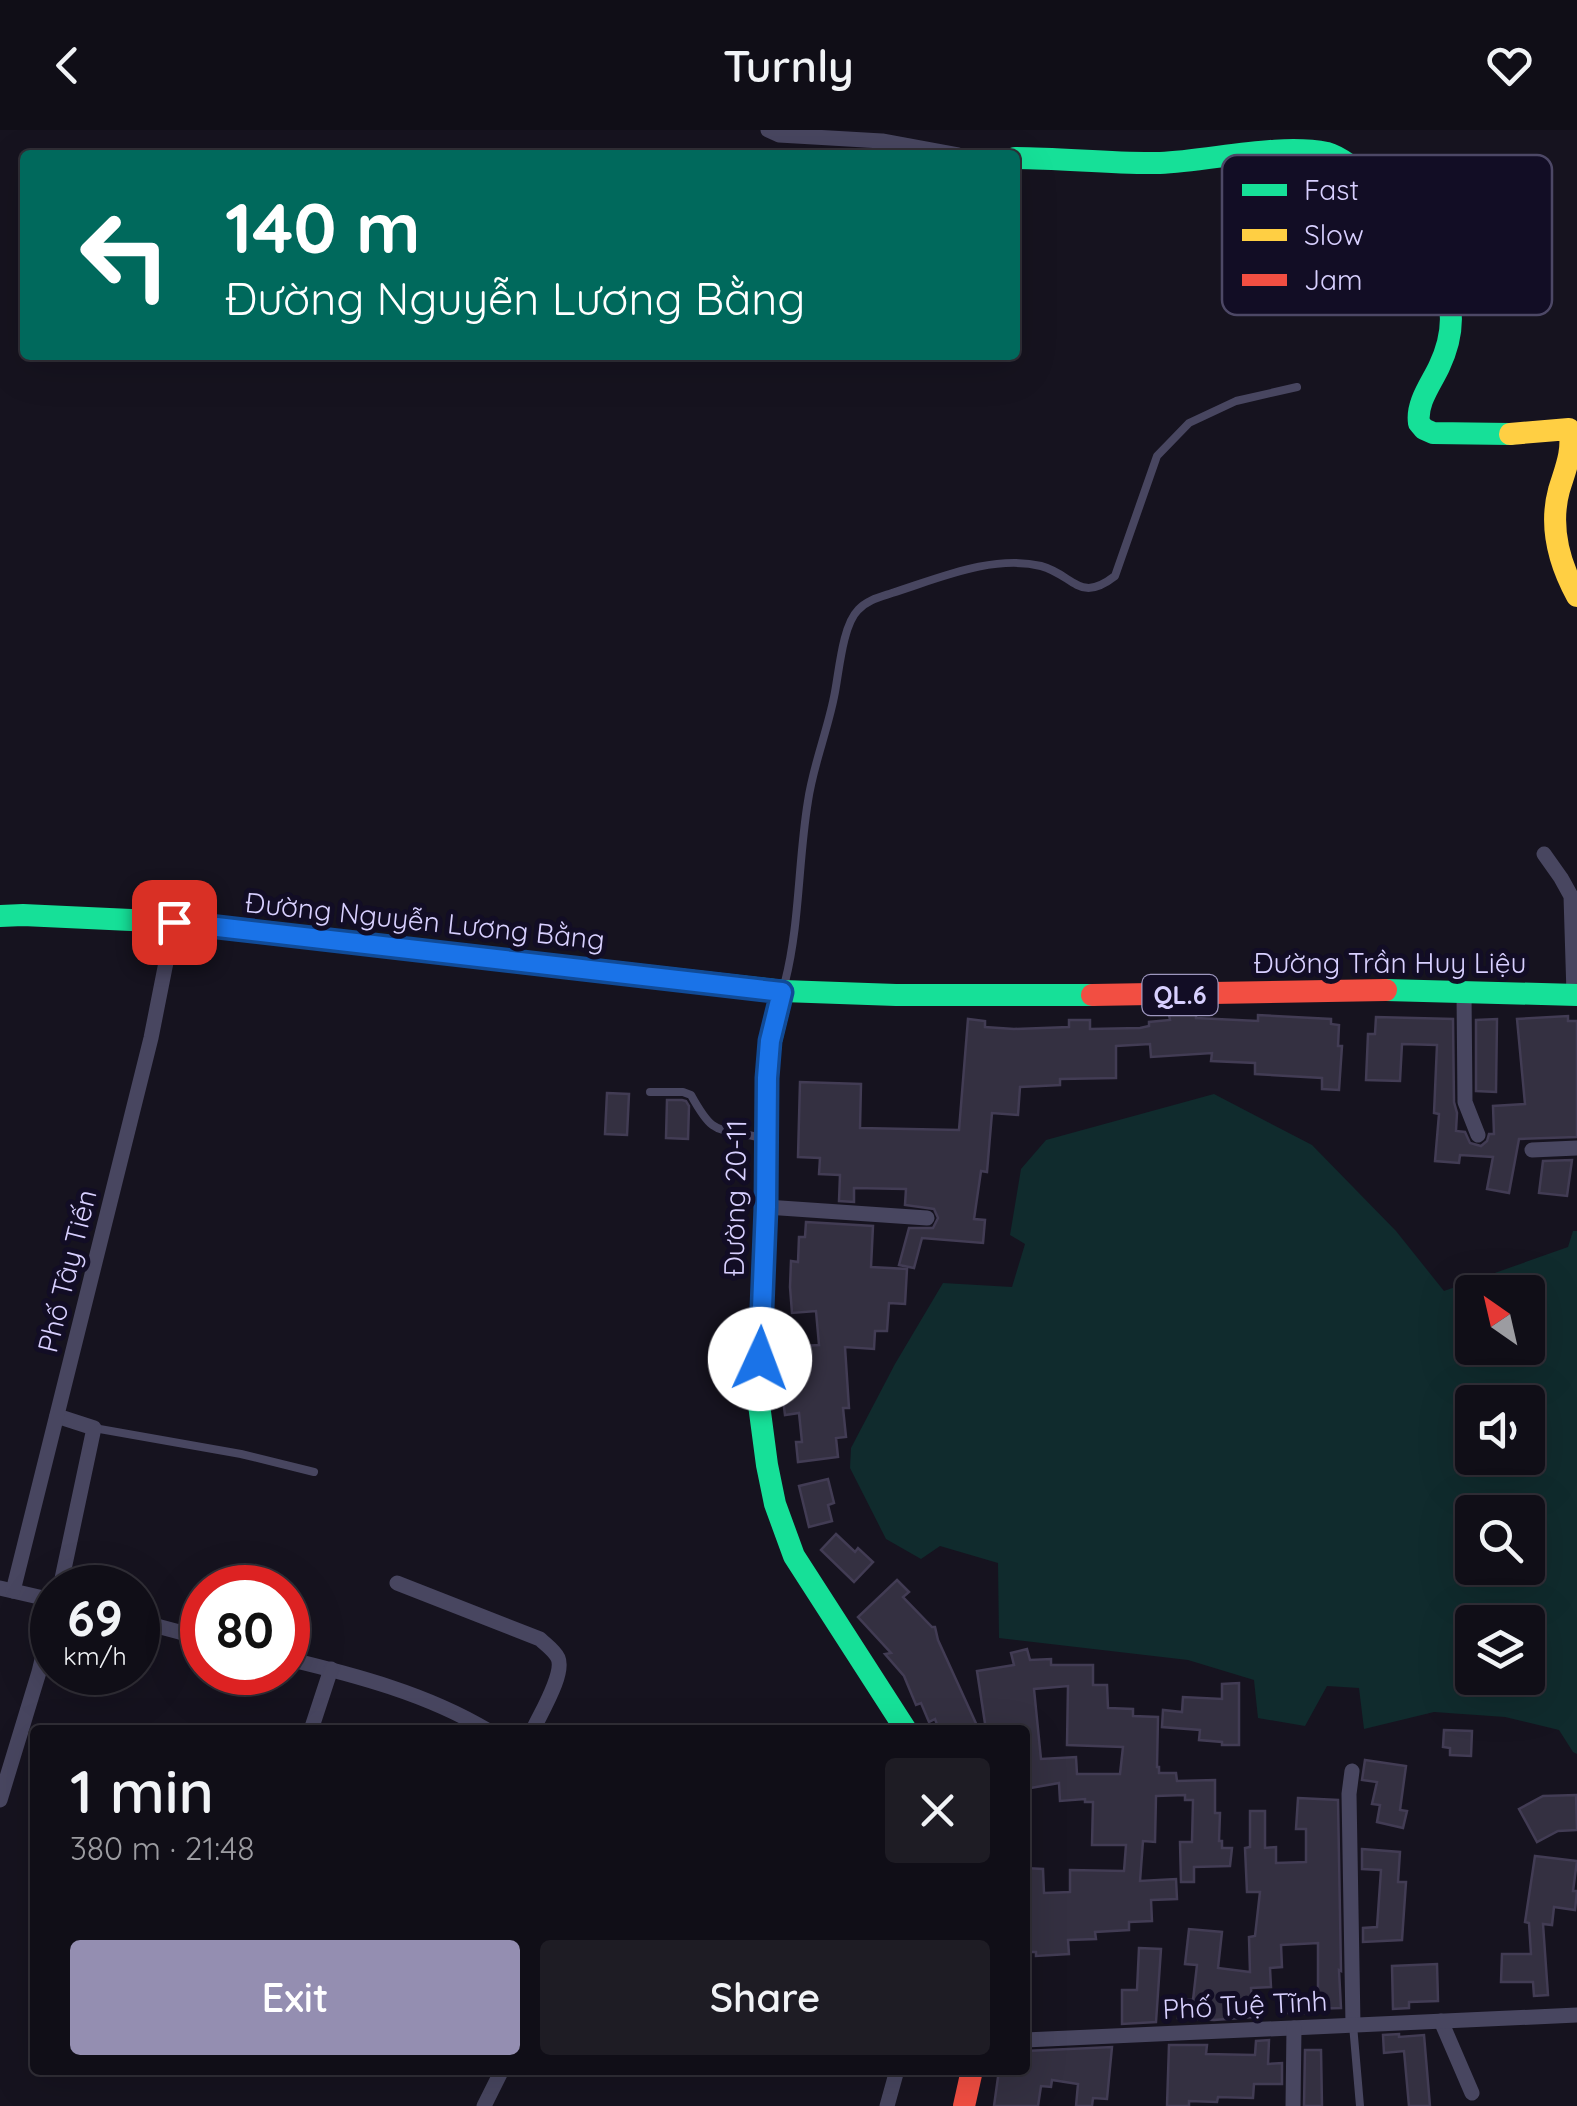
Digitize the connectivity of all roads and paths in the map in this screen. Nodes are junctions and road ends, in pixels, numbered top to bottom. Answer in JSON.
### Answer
{"nodes":[{"id":1,"x":768,"y":130,"type":"edge"},
{"id":2,"x":931,"y":150,"type":"edge"},
{"id":3,"x":1241,"y":155,"type":"edge"},
{"id":4,"x":1332,"y":155,"type":"edge"},
{"id":5,"x":1222,"y":157,"type":"edge"},
{"id":6,"x":1020,"y":158,"type":"edge"},
{"id":7,"x":1450,"y":315,"type":"edge"},
{"id":8,"x":1298,"y":387,"type":"dead end"},
{"id":9,"x":1577,"y":596,"type":"edge"},
{"id":10,"x":1544,"y":854,"type":"dead end"},
{"id":11,"x":0,"y":916,"type":"edge"},
{"id":12,"x":174,"y":922,"type":"junction"},
{"id":13,"x":782,"y":992,"type":"junction"},
{"id":14,"x":1464,"y":992,"type":"junction"},
{"id":15,"x":1575,"y":994,"type":"edge"},
{"id":16,"x":650,"y":1092,"type":"dead end"},
{"id":17,"x":1478,"y":1136,"type":"dead end"},
{"id":18,"x":767,"y":1138,"type":"junction"},
{"id":19,"x":1577,"y":1148,"type":"edge"},
{"id":20,"x":1532,"y":1150,"type":"dead end"},
{"id":21,"x":766,"y":1207,"type":"junction"},
{"id":22,"x":928,"y":1218,"type":"dead end"},
{"id":23,"x":57,"y":1416,"type":"junction"},
{"id":24,"x":94,"y":1428,"type":"junction"},
{"id":25,"x":314,"y":1472,"type":"dead end"},
{"id":26,"x":65,"y":1565,"type":"edge"},
{"id":27,"x":397,"y":1583,"type":"dead end"},
{"id":28,"x":7,"y":1589,"type":"edge"},
{"id":29,"x":310,"y":1664,"type":"edge"},
{"id":30,"x":331,"y":1669,"type":"junction"},
{"id":31,"x":31,"y":1695,"type":"edge"},
{"id":32,"x":313,"y":1725,"type":"edge"},
{"id":33,"x":477,"y":1725,"type":"edge"},
{"id":34,"x":534,"y":1725,"type":"edge"},
{"id":35,"x":903,"y":1725,"type":"edge"},
{"id":36,"x":17,"y":1739,"type":"junction"},
{"id":37,"x":30,"y":1742,"type":"edge"},
{"id":38,"x":4,"y":1768,"type":"edge"},
{"id":39,"x":1352,"y":1771,"type":"dead end"},
{"id":40,"x":0,"y":1800,"type":"edge"},
{"id":41,"x":1577,"y":2015,"type":"edge"},
{"id":42,"x":1441,"y":2021,"type":"junction"},
{"id":43,"x":1353,"y":2025,"type":"junction"},
{"id":44,"x":1294,"y":2028,"type":"junction"},
{"id":45,"x":1030,"y":2040,"type":"edge"},
{"id":46,"x":500,"y":2075,"type":"edge"},
{"id":47,"x":895,"y":2075,"type":"edge"},
{"id":48,"x":971,"y":2075,"type":"edge"},
{"id":49,"x":1472,"y":2092,"type":"dead end"},
{"id":50,"x":484,"y":2106,"type":"edge"},
{"id":51,"x":887,"y":2106,"type":"edge"},
{"id":52,"x":964,"y":2106,"type":"edge"},
{"id":53,"x":1294,"y":2106,"type":"edge"},
{"id":54,"x":1360,"y":2106,"type":"edge"}],
"edges":[{"from":1,"to":2,"type":"street"},
{"from":3,"to":4,"type":"main road"},
{"from":5,"to":6,"type":"main road"},
{"from":7,"to":9,"type":"main road"},
{"from":8,"to":13,"type":"lane"},
{"from":10,"to":15,"type":"street"},
{"from":11,"to":12,"type":"main road","name":"Đường Nguyễn Lương Bằng","number":"QL.6"},
{"from":12,"to":13,"type":"main road","name":"Đường Nguyễn Lương Bằng","number":"QL.6"},
{"from":12,"to":23,"type":"street","name":"Phố Tây Tiến"},
{"from":13,"to":14,"type":"main road","name":"Đường Trần Huy Liệu","number":"QL.6"},
{"from":13,"to":18,"type":"main road","name":"Đường 20-11"},
{"from":14,"to":15,"type":"main road","name":"Đường Trần Huy Liệu","number":"QL.6"},
{"from":14,"to":17,"type":"street"},
{"from":16,"to":18,"type":"lane"},
{"from":18,"to":21,"type":"main road","name":"Đường 20-11"},
{"from":19,"to":20,"type":"street"},
{"from":21,"to":22,"type":"street"},
{"from":21,"to":35,"type":"main road","name":"Đường 20-11"},
{"from":23,"to":24,"type":"street"},
{"from":23,"to":28,"type":"street","name":"Phố Tây Tiến"},
{"from":24,"to":25,"type":"lane"},
{"from":24,"to":26,"type":"street"},
{"from":27,"to":34,"type":"street"},
{"from":29,"to":30,"type":"street"},
{"from":30,"to":32,"type":"street"},
{"from":30,"to":33,"type":"street"},
{"from":31,"to":36,"type":"street"},
{"from":36,"to":37,"type":"street"},
{"from":36,"to":38,"type":"street"},
{"from":38,"to":40,"type":"street"},
{"from":39,"to":43,"type":"street"},
{"from":41,"to":42,"type":"street","name":"Phố Tuệ Tĩnh"},
{"from":42,"to":43,"type":"street","name":"Phố Tuệ Tĩnh"},
{"from":42,"to":49,"type":"street"},
{"from":43,"to":44,"type":"street","name":"Phố Tuệ Tĩnh"},
{"from":43,"to":54,"type":"lane"},
{"from":44,"to":45,"type":"street","name":"Phố Tuệ Tĩnh"},
{"from":44,"to":53,"type":"street"},
{"from":46,"to":50,"type":"street"},
{"from":47,"to":51,"type":"street"},
{"from":48,"to":52,"type":"main road"}]}
